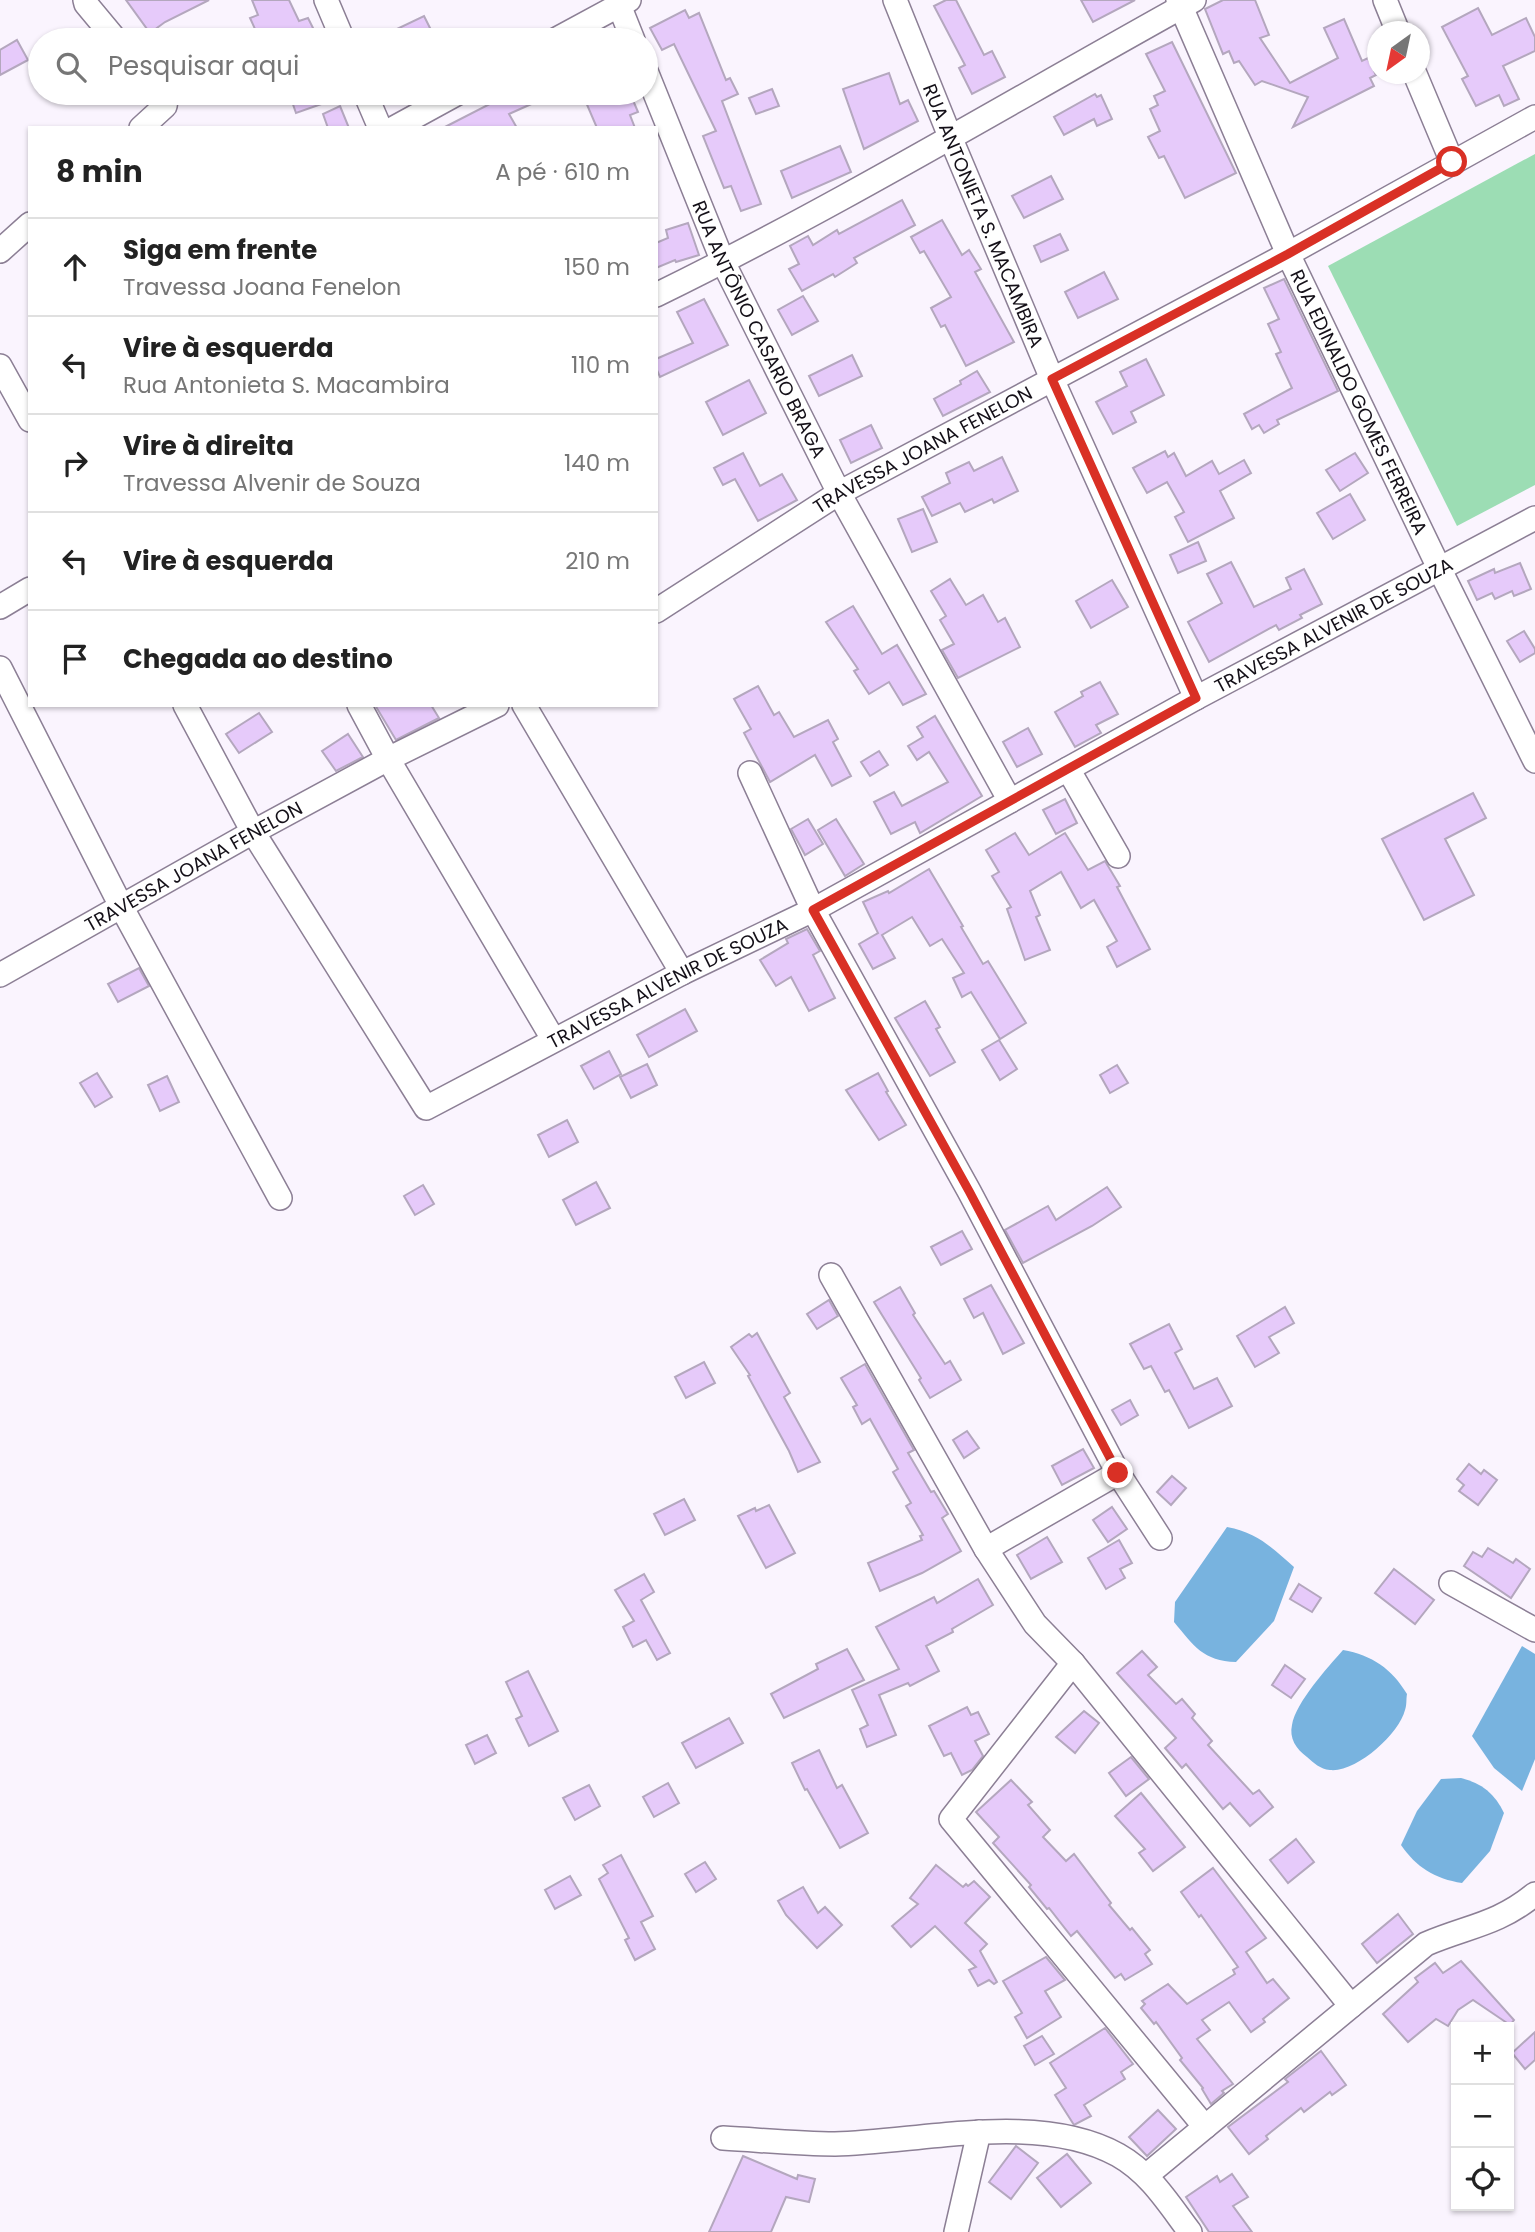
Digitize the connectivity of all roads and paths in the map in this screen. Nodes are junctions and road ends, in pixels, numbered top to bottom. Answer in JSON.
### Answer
{"nodes":[{"id":1,"x":85,"y":0,"type":"edge"},
{"id":2,"x":326,"y":0,"type":"edge"},
{"id":3,"x":895,"y":0,"type":"edge"},
{"id":4,"x":1385,"y":0,"type":"edge"},
{"id":5,"x":622,"y":2,"type":"edge"},
{"id":6,"x":1184,"y":2,"type":"edge"},
{"id":7,"x":1394,"y":21,"type":"edge"},
{"id":8,"x":106,"y":28,"type":"edge"},
{"id":9,"x":338,"y":28,"type":"edge"},
{"id":10,"x":576,"y":28,"type":"edge"},
{"id":11,"x":630,"y":28,"type":"edge"},
{"id":12,"x":1419,"y":84,"type":"edge"},
{"id":13,"x":658,"y":101,"type":"edge"},
{"id":14,"x":165,"y":105,"type":"edge"},
{"id":15,"x":370,"y":105,"type":"edge"},
{"id":16,"x":436,"y":105,"type":"edge"},
{"id":17,"x":1535,"y":117,"type":"edge"},
{"id":18,"x":143,"y":126,"type":"edge"},
{"id":19,"x":379,"y":126,"type":"edge"},
{"id":20,"x":398,"y":126,"type":"edge"},
{"id":21,"x":951,"y":139,"type":"junction"},
{"id":22,"x":1452,"y":162,"type":"junction"},
{"id":23,"x":28,"y":226,"type":"edge"},
{"id":24,"x":0,"y":251,"type":"edge"},
{"id":25,"x":1288,"y":254,"type":"junction"},
{"id":26,"x":723,"y":262,"type":"junction"},
{"id":27,"x":658,"y":294,"type":"edge"},
{"id":28,"x":0,"y":366,"type":"edge"},
{"id":29,"x":1052,"y":379,"type":"junction"},
{"id":30,"x":28,"y":416,"type":"edge"},
{"id":31,"x":839,"y":493,"type":"junction"},
{"id":32,"x":1535,"y":518,"type":"edge"},
{"id":33,"x":1440,"y":570,"type":"junction"},
{"id":34,"x":28,"y":590,"type":"edge"},
{"id":35,"x":0,"y":607,"type":"edge"},
{"id":36,"x":658,"y":610,"type":"edge"},
{"id":37,"x":0,"y":668,"type":"edge"},
{"id":38,"x":1196,"y":698,"type":"junction"},
{"id":39,"x":186,"y":707,"type":"edge"},
{"id":40,"x":360,"y":707,"type":"edge"},
{"id":41,"x":493,"y":707,"type":"edge"},
{"id":42,"x":525,"y":707,"type":"edge"},
{"id":43,"x":388,"y":759,"type":"junction"},
{"id":44,"x":1535,"y":761,"type":"edge"},
{"id":45,"x":1068,"y":769,"type":"junction"},
{"id":46,"x":750,"y":774,"type":"dead end"},
{"id":47,"x":1010,"y":801,"type":"junction"},
{"id":48,"x":253,"y":832,"type":"junction"},
{"id":49,"x":1118,"y":856,"type":"dead end"},
{"id":50,"x":122,"y":908,"type":"junction"},
{"id":51,"x":813,"y":910,"type":"junction"},
{"id":52,"x":682,"y":973,"type":"junction"},
{"id":53,"x":0,"y":975,"type":"edge"},
{"id":54,"x":554,"y":1039,"type":"junction"},
{"id":55,"x":280,"y":1198,"type":"dead end"},
{"id":56,"x":831,"y":1275,"type":"dead end"},
{"id":57,"x":1118,"y":1473,"type":"junction"},
{"id":58,"x":1160,"y":1538,"type":"dead end"},
{"id":59,"x":986,"y":1549,"type":"junction"},
{"id":60,"x":1451,"y":1583,"type":"dead end"},
{"id":61,"x":1535,"y":1630,"type":"edge"},
{"id":62,"x":1073,"y":1663,"type":"junction"},
{"id":63,"x":1535,"y":1894,"type":"edge"},
{"id":64,"x":1352,"y":2006,"type":"junction"},
{"id":65,"x":1205,"y":2127,"type":"junction"},
{"id":66,"x":978,"y":2133,"type":"junction"},
{"id":67,"x":723,"y":2138,"type":"dead end"},
{"id":68,"x":1147,"y":2175,"type":"junction"},
{"id":69,"x":956,"y":2232,"type":"edge"},
{"id":70,"x":1190,"y":2232,"type":"edge"}],
"edges":[{"from":1,"to":8,"type":"street"},
{"from":2,"to":9,"type":"street"},
{"from":3,"to":21,"type":"street","name":"RUA ANTONIETA S. MACAMBIRA"},
{"from":4,"to":7,"type":"street"},
{"from":5,"to":10,"type":"street"},
{"from":5,"to":11,"type":"street"},
{"from":6,"to":21,"type":"street"},
{"from":6,"to":25,"type":"street","name":"RUA EDINALDO GOMES FERREIRA"},
{"from":12,"to":22,"type":"street"},
{"from":13,"to":26,"type":"street","name":"RUA ANTÔNIO CASARIO BRAGA"},
{"from":14,"to":18,"type":"street"},
{"from":15,"to":19,"type":"street"},
{"from":16,"to":20,"type":"street"},
{"from":17,"to":22,"type":"street","name":"TRAVESSA JOANA FENELON"},
{"from":21,"to":26,"type":"street"},
{"from":21,"to":29,"type":"street","name":"RUA ANTONIETA S. MACAMBIRA"},
{"from":22,"to":25,"type":"street","name":"TRAVESSA JOANA FENELON"},
{"from":23,"to":24,"type":"street"},
{"from":25,"to":29,"type":"street","name":"TRAVESSA JOANA FENELON"},
{"from":25,"to":33,"type":"street","name":"RUA EDINALDO GOMES FERREIRA"},
{"from":26,"to":27,"type":"street"},
{"from":26,"to":31,"type":"street","name":"RUA ANTÔNIO CASARIO BRAGA"},
{"from":28,"to":30,"type":"street"},
{"from":29,"to":31,"type":"street","name":"TRAVESSA JOANA FENELON"},
{"from":29,"to":38,"type":"street","name":"RUA ANTONIETA S. MACAMBIRA"},
{"from":31,"to":36,"type":"street","name":"TRAVESSA JOANA FENELON"},
{"from":31,"to":47,"type":"street","name":"RUA ANTÔNIO CASARIO BRAGA"},
{"from":32,"to":33,"type":"street","name":"TRAVESSA ALVENIR DE SOUZA"},
{"from":33,"to":38,"type":"street","name":"TRAVESSA ALVENIR DE SOUZA"},
{"from":33,"to":44,"type":"street","name":"RUA EDINALDO GOMES FERREIRA"},
{"from":34,"to":35,"type":"street"},
{"from":37,"to":50,"type":"street"},
{"from":38,"to":45,"type":"street","name":"TRAVESSA ALVENIR DE SOUZA"},
{"from":39,"to":48,"type":"street"},
{"from":40,"to":43,"type":"street"},
{"from":41,"to":43,"type":"street","name":"TRAVESSA JOANA FENELON"},
{"from":42,"to":52,"type":"street"},
{"from":43,"to":48,"type":"street","name":"TRAVESSA JOANA FENELON"},
{"from":43,"to":54,"type":"street"},
{"from":45,"to":47,"type":"street","name":"TRAVESSA ALVENIR DE SOUZA"},
{"from":45,"to":49,"type":"street"},
{"from":46,"to":51,"type":"street"},
{"from":47,"to":51,"type":"street","name":"TRAVESSA ALVENIR DE SOUZA"},
{"from":48,"to":50,"type":"street","name":"TRAVESSA JOANA FENELON"},
{"from":48,"to":54,"type":"street","name":"TRAVESSA ALVENIR DE SOUZA"},
{"from":50,"to":53,"type":"street","name":"TRAVESSA JOANA FENELON"},
{"from":50,"to":55,"type":"street"},
{"from":51,"to":52,"type":"street","name":"TRAVESSA ALVENIR DE SOUZA"},
{"from":51,"to":57,"type":"street"},
{"from":52,"to":54,"type":"street","name":"TRAVESSA ALVENIR DE SOUZA"},
{"from":56,"to":59,"type":"street"},
{"from":57,"to":58,"type":"street"},
{"from":57,"to":59,"type":"street"},
{"from":59,"to":62,"type":"street"},
{"from":60,"to":61,"type":"street"},
{"from":62,"to":64,"type":"street"},
{"from":62,"to":65,"type":"street"},
{"from":63,"to":64,"type":"street"},
{"from":64,"to":65,"type":"street"},
{"from":65,"to":68,"type":"street"},
{"from":66,"to":67,"type":"street"},
{"from":66,"to":68,"type":"street"},
{"from":66,"to":69,"type":"street"},
{"from":68,"to":70,"type":"street"}]}
